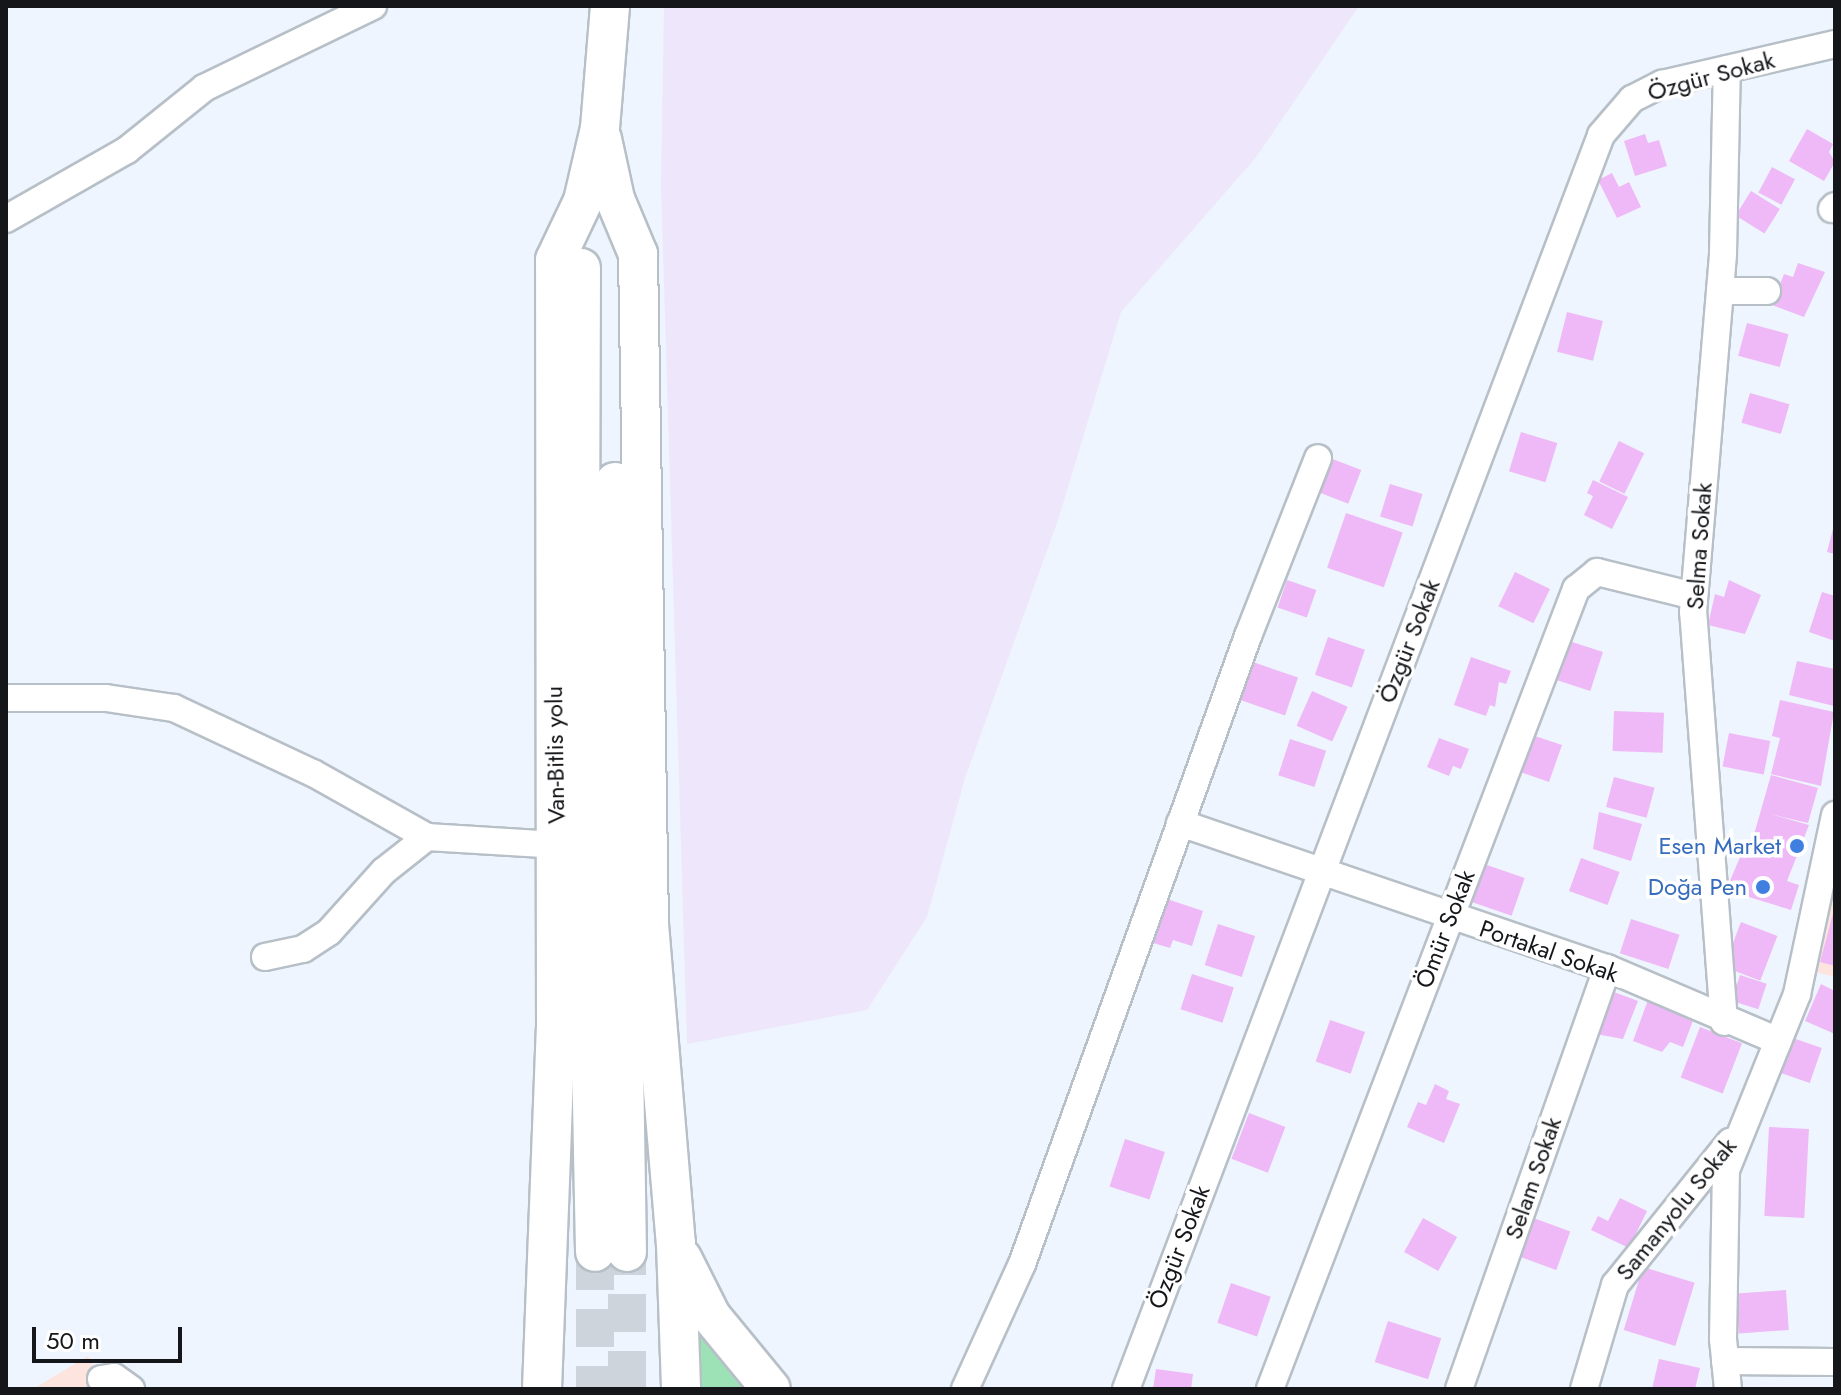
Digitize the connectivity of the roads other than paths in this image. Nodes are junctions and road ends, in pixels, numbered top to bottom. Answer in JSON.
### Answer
{"nodes":[{"id":1,"x":373,"y":6,"type":"edge"},
{"id":2,"x":610,"y":6,"type":"edge"},
{"id":3,"x":1835,"y":44,"type":"edge"},
{"id":4,"x":1727,"y":69,"type":"junction"},
{"id":5,"x":599,"y":200,"type":"junction"},
{"id":6,"x":6,"y":219,"type":"edge"},
{"id":7,"x":1720,"y":291,"type":"junction"},
{"id":8,"x":1767,"y":291,"type":"dead end"},
{"id":9,"x":1318,"y":458,"type":"dead end"},
{"id":10,"x":1694,"y":596,"type":"junction"},
{"id":11,"x":6,"y":698,"type":"edge"},
{"id":12,"x":1835,"y":815,"type":"edge"},
{"id":13,"x":1180,"y":823,"type":"junction"},
{"id":14,"x":427,"y":837,"type":"junction"},
{"id":15,"x":556,"y":845,"type":"junction"},
{"id":16,"x":1320,"y":872,"type":"junction"},
{"id":17,"x":1450,"y":917,"type":"junction"},
{"id":18,"x":265,"y":957,"type":"dead end"},
{"id":19,"x":1607,"y":968,"type":"junction"},
{"id":20,"x":1724,"y":1022,"type":"junction"},
{"id":21,"x":1778,"y":1041,"type":"junction"},
{"id":22,"x":1745,"y":1123,"type":"junction"},
{"id":23,"x":676,"y":1244,"type":"junction"},
{"id":24,"x":611,"y":1252,"type":"tunnel mouth"},
{"id":25,"x":1725,"y":1361,"type":"junction"},
{"id":26,"x":1835,"y":1362,"type":"edge"},
{"id":27,"x":101,"y":1379,"type":"dead end"},
{"id":28,"x":131,"y":1389,"type":"edge"},
{"id":29,"x":542,"y":1389,"type":"edge"},
{"id":30,"x":681,"y":1389,"type":"edge"},
{"id":31,"x":771,"y":1389,"type":"edge"},
{"id":32,"x":965,"y":1389,"type":"edge"},
{"id":33,"x":1126,"y":1389,"type":"edge"},
{"id":34,"x":1270,"y":1389,"type":"edge"},
{"id":35,"x":1459,"y":1389,"type":"edge"},
{"id":36,"x":1584,"y":1389,"type":"edge"},
{"id":37,"x":1728,"y":1389,"type":"edge"}],
"edges":[{"from":1,"to":6,"type":"street"},
{"from":2,"to":5,"type":"highway","name":"Van-Bitlis yolu"},
{"from":3,"to":4,"type":"street","name":"Özgür Sokak"},
{"from":4,"to":7,"type":"street","name":"Selma Sokak"},
{"from":4,"to":16,"type":"street","name":"Özgür Sokak"},
{"from":5,"to":15,"type":"highway","name":"Van-Bitlis yolu"},
{"from":5,"to":23,"type":"highway"},
{"from":5,"to":24,"type":"highway"},
{"from":7,"to":8,"type":"street"},
{"from":7,"to":10,"type":"street","name":"Selma Sokak"},
{"from":9,"to":13,"type":"street"},
{"from":10,"to":17,"type":"street","name":"Ömür Sokak"},
{"from":10,"to":20,"type":"street","name":"Selma Sokak"},
{"from":11,"to":14,"type":"street"},
{"from":12,"to":21,"type":"street"},
{"from":13,"to":16,"type":"street","name":"Portakal Sokak"},
{"from":13,"to":32,"type":"street"},
{"from":14,"to":15,"type":"street"},
{"from":14,"to":18,"type":"street"},
{"from":15,"to":29,"type":"highway","name":"Van-Bitlis yolu"},
{"from":16,"to":17,"type":"street","name":"Portakal Sokak"},
{"from":16,"to":33,"type":"street","name":"Özgür Sokak"},
{"from":17,"to":19,"type":"street","name":"Portakal Sokak"},
{"from":17,"to":34,"type":"street","name":"Ömür Sokak"},
{"from":19,"to":20,"type":"street","name":"Portakal Sokak"},
{"from":19,"to":35,"type":"street","name":"Selam Sokak"},
{"from":20,"to":21,"type":"street","name":"Portakal Sokak"},
{"from":21,"to":22,"type":"street"},
{"from":22,"to":25,"type":"street"},
{"from":22,"to":36,"type":"street","name":"Samanyolu Sokak"},
{"from":23,"to":30,"type":"highway"},
{"from":23,"to":31,"type":"highway"},
{"from":25,"to":26,"type":"street"},
{"from":25,"to":37,"type":"street"},
{"from":27,"to":28,"type":"street"}]}
